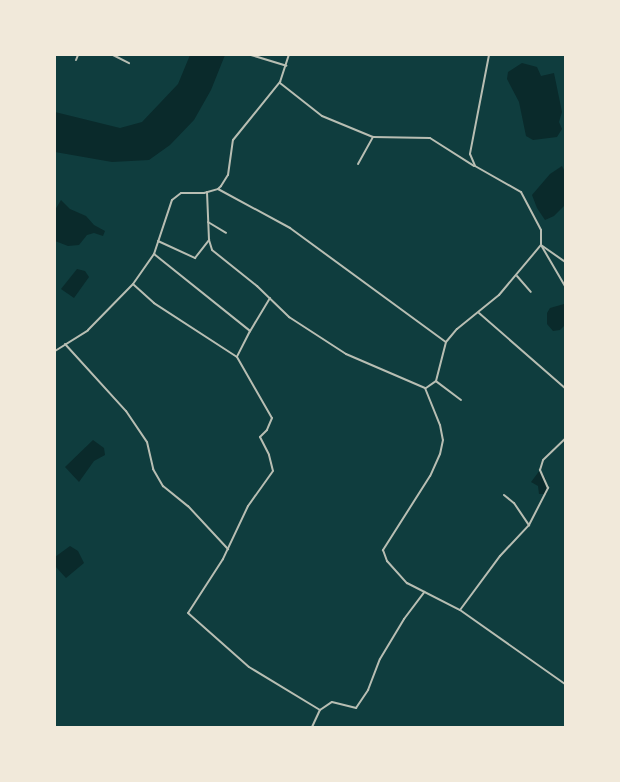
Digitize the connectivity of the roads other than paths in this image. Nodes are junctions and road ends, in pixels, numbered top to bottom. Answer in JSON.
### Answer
{"nodes":[{"id":1,"x":78,"y":55,"type":"edge"},
{"id":2,"x":113,"y":55,"type":"edge"},
{"id":3,"x":251,"y":55,"type":"edge"},
{"id":4,"x":289,"y":55,"type":"edge"},
{"id":5,"x":489,"y":55,"type":"edge"},
{"id":6,"x":76,"y":60,"type":"dead end"},
{"id":7,"x":129,"y":63,"type":"dead end"},
{"id":8,"x":286,"y":66,"type":"junction"},
{"id":9,"x":280,"y":82,"type":"junction"},
{"id":10,"x":373,"y":137,"type":"junction"},
{"id":11,"x":358,"y":164,"type":"dead end"},
{"id":12,"x":475,"y":166,"type":"junction"},
{"id":13,"x":218,"y":189,"type":"junction"},
{"id":14,"x":207,"y":192,"type":"junction"},
{"id":15,"x":208,"y":222,"type":"junction"},
{"id":16,"x":226,"y":233,"type":"dead end"},
{"id":17,"x":209,"y":240,"type":"junction"},
{"id":18,"x":158,"y":241,"type":"junction"},
{"id":19,"x":541,"y":245,"type":"junction"},
{"id":20,"x":154,"y":254,"type":"junction"},
{"id":21,"x":565,"y":262,"type":"edge"},
{"id":22,"x":517,"y":276,"type":"junction"},
{"id":23,"x":133,"y":284,"type":"junction"},
{"id":24,"x":565,"y":286,"type":"edge"},
{"id":25,"x":531,"y":292,"type":"dead end"},
{"id":26,"x":270,"y":298,"type":"junction"},
{"id":27,"x":479,"y":313,"type":"junction"},
{"id":28,"x":250,"y":331,"type":"junction"},
{"id":29,"x":446,"y":342,"type":"junction"},
{"id":30,"x":65,"y":344,"type":"junction"},
{"id":31,"x":55,"y":351,"type":"edge"},
{"id":32,"x":237,"y":357,"type":"junction"},
{"id":33,"x":436,"y":381,"type":"junction"},
{"id":34,"x":425,"y":388,"type":"junction"},
{"id":35,"x":565,"y":388,"type":"edge"},
{"id":36,"x":461,"y":400,"type":"dead end"},
{"id":37,"x":565,"y":439,"type":"edge"},
{"id":38,"x":504,"y":495,"type":"dead end"},
{"id":39,"x":529,"y":525,"type":"junction"},
{"id":40,"x":228,"y":549,"type":"junction"},
{"id":41,"x":424,"y":592,"type":"junction"},
{"id":42,"x":460,"y":610,"type":"junction"},
{"id":43,"x":565,"y":684,"type":"edge"},
{"id":44,"x":320,"y":710,"type":"junction"},
{"id":45,"x":312,"y":727,"type":"edge"}],
"edges":[{"from":1,"to":6,"type":"street"},
{"from":2,"to":7,"type":"street"},
{"from":3,"to":8,"type":"street"},
{"from":4,"to":8,"type":"street"},
{"from":5,"to":12,"type":"street"},
{"from":8,"to":9,"type":"street"},
{"from":9,"to":10,"type":"street"},
{"from":9,"to":13,"type":"street"},
{"from":10,"to":11,"type":"street"},
{"from":10,"to":12,"type":"street"},
{"from":12,"to":19,"type":"street"},
{"from":13,"to":14,"type":"street"},
{"from":13,"to":29,"type":"street"},
{"from":14,"to":15,"type":"street"},
{"from":14,"to":18,"type":"street"},
{"from":15,"to":16,"type":"street"},
{"from":15,"to":17,"type":"street"},
{"from":17,"to":18,"type":"street"},
{"from":17,"to":26,"type":"street"},
{"from":18,"to":20,"type":"street"},
{"from":19,"to":21,"type":"street"},
{"from":19,"to":22,"type":"street"},
{"from":19,"to":24,"type":"street"},
{"from":20,"to":23,"type":"street"},
{"from":20,"to":28,"type":"street"},
{"from":22,"to":25,"type":"street"},
{"from":22,"to":27,"type":"street"},
{"from":23,"to":30,"type":"street"},
{"from":23,"to":32,"type":"street"},
{"from":26,"to":28,"type":"street"},
{"from":26,"to":34,"type":"street"},
{"from":27,"to":29,"type":"street"},
{"from":27,"to":35,"type":"street"},
{"from":28,"to":32,"type":"street"},
{"from":29,"to":33,"type":"street"},
{"from":30,"to":31,"type":"street"},
{"from":30,"to":40,"type":"street"},
{"from":32,"to":40,"type":"street"},
{"from":33,"to":34,"type":"street"},
{"from":33,"to":36,"type":"street"},
{"from":34,"to":41,"type":"street"},
{"from":37,"to":39,"type":"street"},
{"from":38,"to":39,"type":"street"},
{"from":39,"to":42,"type":"street"},
{"from":40,"to":44,"type":"street"},
{"from":41,"to":42,"type":"street"},
{"from":41,"to":44,"type":"street"},
{"from":42,"to":43,"type":"street"},
{"from":44,"to":45,"type":"street"}]}
